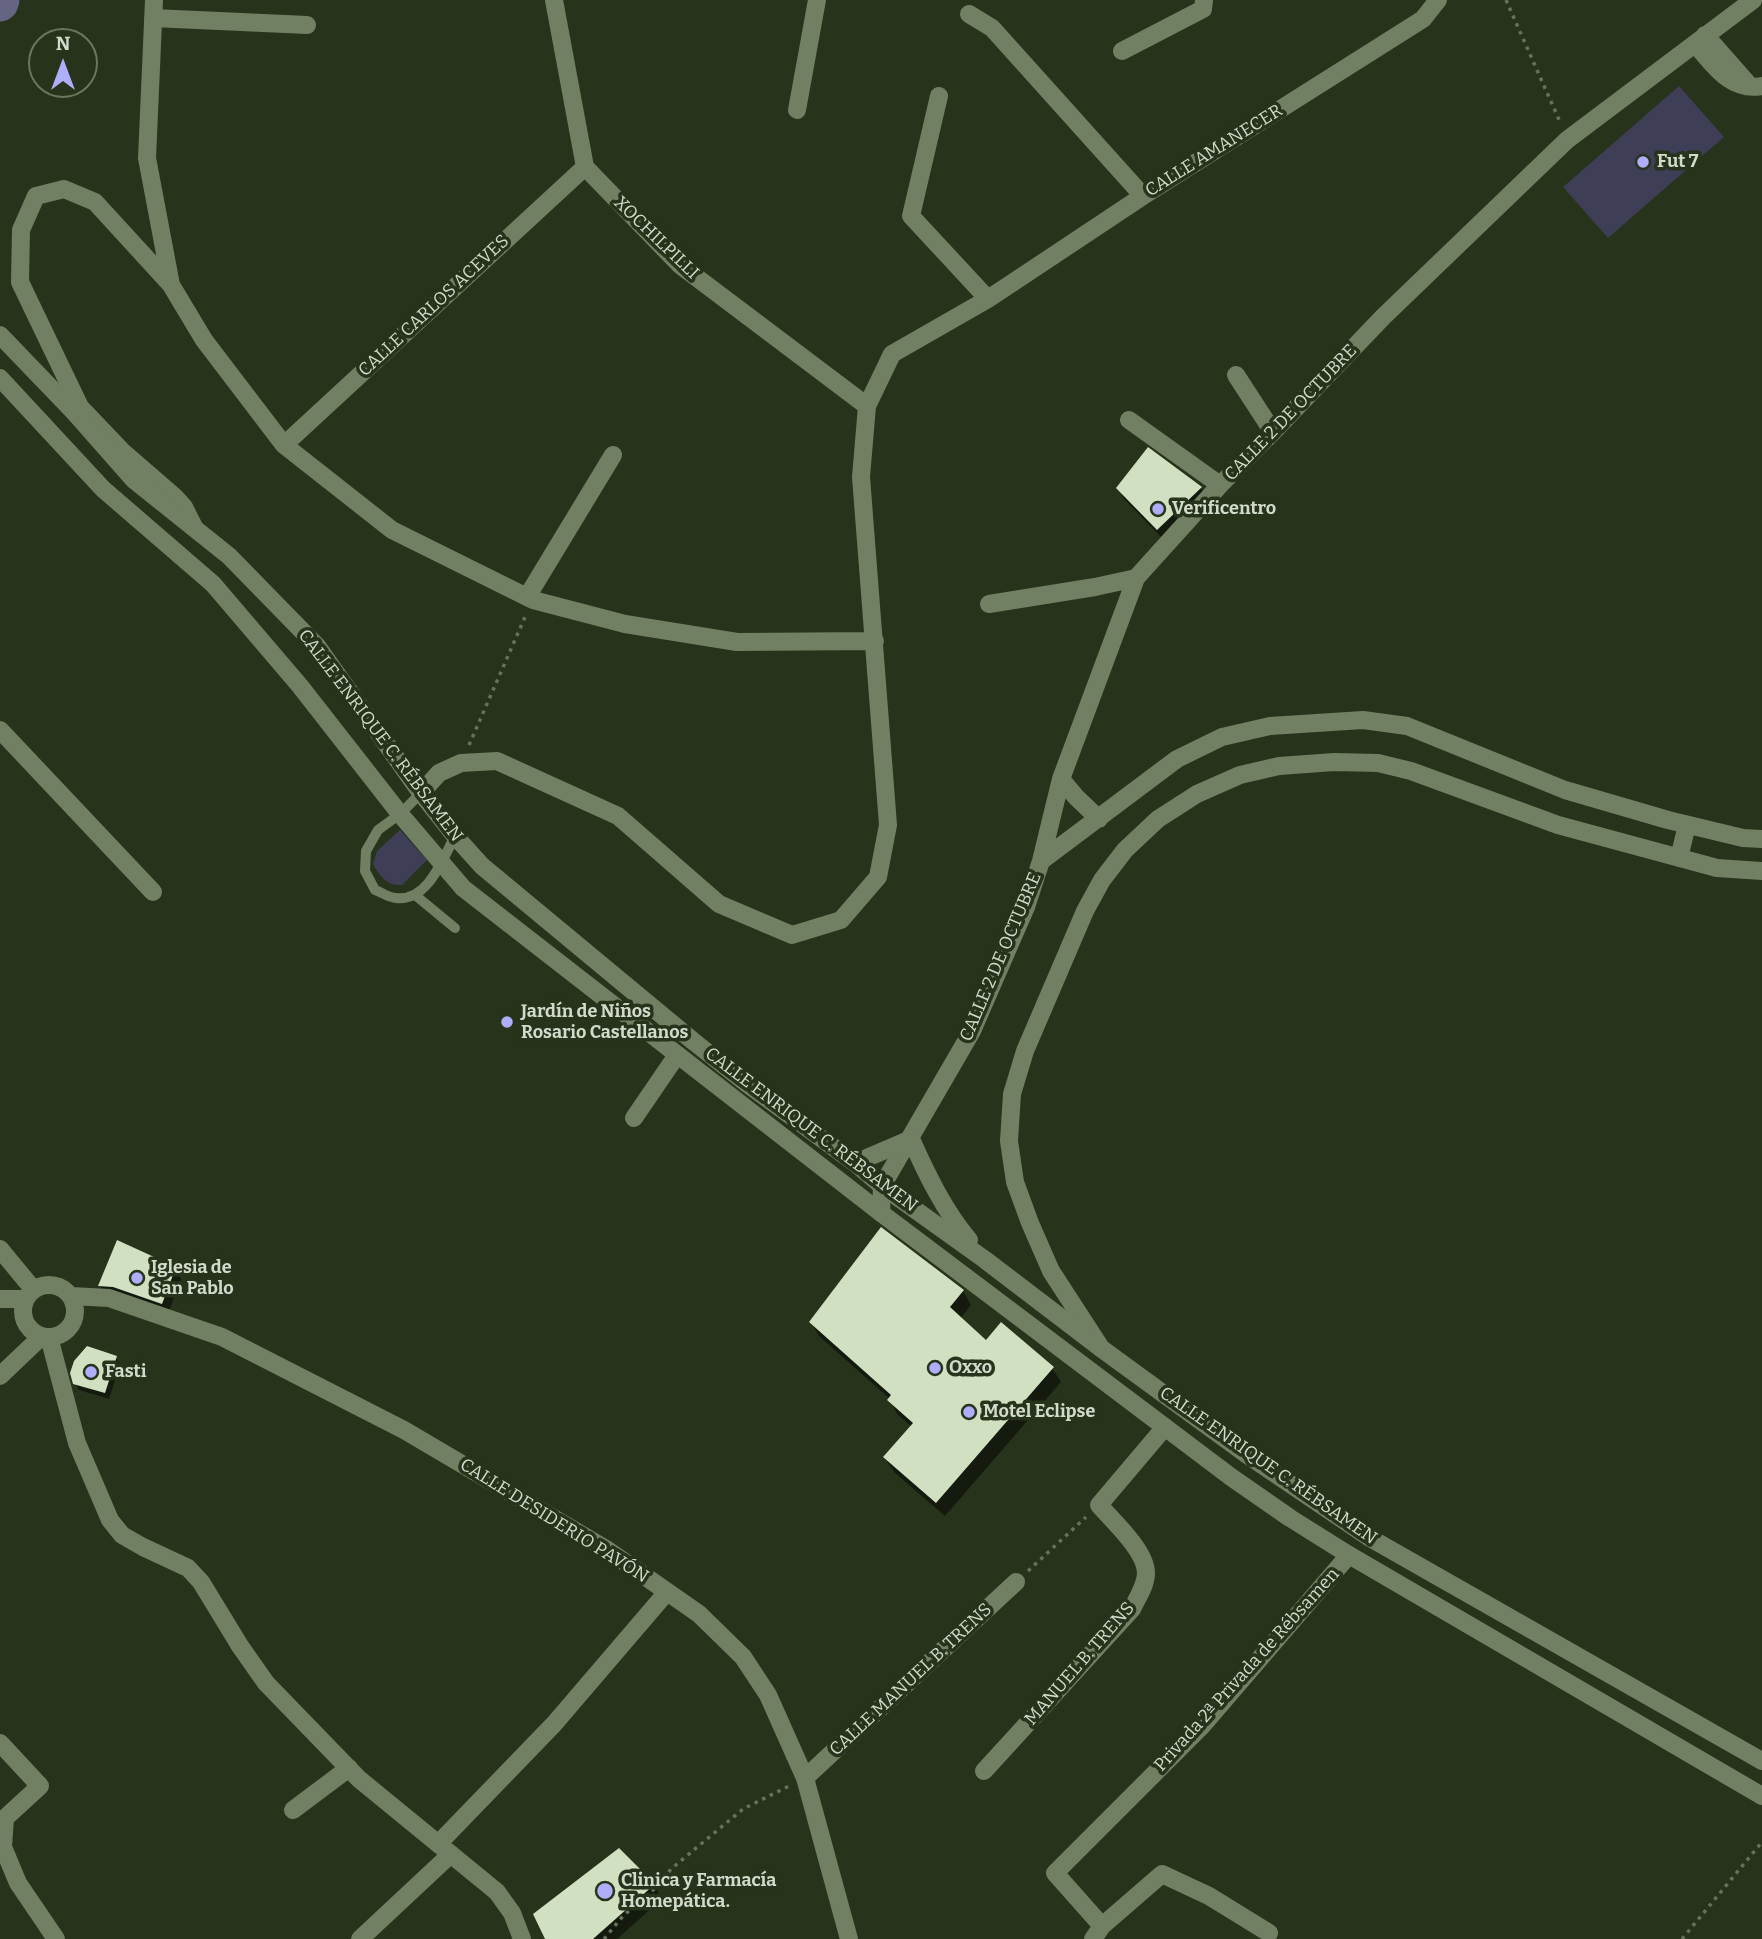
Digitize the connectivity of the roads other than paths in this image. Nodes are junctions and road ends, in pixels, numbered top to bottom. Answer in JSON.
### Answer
{"nodes":[{"id":1,"x":154,"y":0,"type":"edge"},
{"id":2,"x":554,"y":0,"type":"edge"},
{"id":3,"x":817,"y":0,"type":"edge"},
{"id":4,"x":1204,"y":0,"type":"edge"},
{"id":5,"x":1438,"y":0,"type":"edge"},
{"id":6,"x":1753,"y":0,"type":"edge"},
{"id":7,"x":969,"y":15,"type":"dead end"},
{"id":8,"x":153,"y":19,"type":"junction"},
{"id":9,"x":307,"y":25,"type":"dead end"},
{"id":10,"x":1700,"y":39,"type":"junction"},
{"id":11,"x":1122,"y":51,"type":"dead end"},
{"id":12,"x":1757,"y":87,"type":"edge"},
{"id":13,"x":939,"y":96,"type":"dead end"},
{"id":14,"x":797,"y":110,"type":"dead end"},
{"id":15,"x":584,"y":167,"type":"junction"},
{"id":16,"x":1143,"y":196,"type":"junction"},
{"id":17,"x":171,"y":285,"type":"junction"},
{"id":18,"x":988,"y":299,"type":"junction"},
{"id":19,"x":0,"y":335,"type":"edge"},
{"id":20,"x":1236,"y":375,"type":"dead end"},
{"id":21,"x":0,"y":378,"type":"edge"},
{"id":22,"x":867,"y":406,"type":"junction"},
{"id":23,"x":77,"y":410,"type":"junction"},
{"id":24,"x":1129,"y":420,"type":"dead end"},
{"id":25,"x":1273,"y":432,"type":"junction"},
{"id":26,"x":284,"y":445,"type":"junction"},
{"id":27,"x":613,"y":454,"type":"dead end"},
{"id":28,"x":1220,"y":485,"type":"junction"},
{"id":29,"x":1136,"y":578,"type":"junction"},
{"id":30,"x":530,"y":599,"type":"junction"},
{"id":31,"x":989,"y":604,"type":"dead end"},
{"id":32,"x":875,"y":641,"type":"junction"},
{"id":33,"x":0,"y":730,"type":"edge"},
{"id":34,"x":1061,"y":779,"type":"junction"},
{"id":35,"x":421,"y":793,"type":"junction"},
{"id":36,"x":400,"y":814,"type":"junction"},
{"id":37,"x":1099,"y":819,"type":"junction"},
{"id":38,"x":1687,"y":825,"type":"junction"},
{"id":39,"x":454,"y":836,"type":"junction"},
{"id":40,"x":1762,"y":839,"type":"edge"},
{"id":41,"x":1679,"y":858,"type":"junction"},
{"id":42,"x":1041,"y":860,"type":"junction"},
{"id":43,"x":441,"y":862,"type":"junction"},
{"id":44,"x":1762,"y":871,"type":"edge"},
{"id":45,"x":153,"y":892,"type":"dead end"},
{"id":46,"x":415,"y":895,"type":"junction"},
{"id":47,"x":455,"y":928,"type":"dead end"},
{"id":48,"x":677,"y":1055,"type":"junction"},
{"id":49,"x":634,"y":1118,"type":"dead end"},
{"id":50,"x":911,"y":1139,"type":"junction"},
{"id":51,"x":855,"y":1163,"type":"junction"},
{"id":52,"x":882,"y":1186,"type":"junction"},
{"id":53,"x":881,"y":1213,"type":"junction"},
{"id":54,"x":0,"y":1249,"type":"edge"},
{"id":55,"x":984,"y":1259,"type":"junction"},
{"id":56,"x":29,"y":1294,"type":"junction"},
{"id":57,"x":71,"y":1296,"type":"junction"},
{"id":58,"x":0,"y":1298,"type":"edge"},
{"id":59,"x":46,"y":1337,"type":"junction"},
{"id":60,"x":1102,"y":1349,"type":"junction"},
{"id":61,"x":0,"y":1376,"type":"edge"},
{"id":62,"x":1166,"y":1427,"type":"junction"},
{"id":63,"x":1349,"y":1555,"type":"junction"},
{"id":64,"x":1016,"y":1583,"type":"road end"},
{"id":65,"x":667,"y":1592,"type":"junction"},
{"id":66,"x":0,"y":1743,"type":"edge"},
{"id":67,"x":1762,"y":1761,"type":"edge"},
{"id":68,"x":349,"y":1768,"type":"junction"},
{"id":69,"x":984,"y":1771,"type":"dead end"},
{"id":70,"x":805,"y":1779,"type":"junction"},
{"id":71,"x":1762,"y":1796,"type":"edge"},
{"id":72,"x":293,"y":1810,"type":"dead end"},
{"id":73,"x":445,"y":1849,"type":"junction"},
{"id":74,"x":1098,"y":1933,"type":"edge"},
{"id":75,"x":1269,"y":1933,"type":"dead end"},
{"id":76,"x":56,"y":1939,"type":"edge"},
{"id":77,"x":360,"y":1939,"type":"edge"},
{"id":78,"x":522,"y":1939,"type":"edge"},
{"id":79,"x":849,"y":1939,"type":"edge"}],
"edges":[{"from":1,"to":8,"type":"street"},
{"from":2,"to":15,"type":"street"},
{"from":3,"to":14,"type":"street"},
{"from":4,"to":11,"type":"street"},
{"from":5,"to":16,"type":"street","name":"CALLE AMANECER"},
{"from":6,"to":10,"type":"street","name":"CALLE 2 DE OCTUBRE"},
{"from":7,"to":16,"type":"street"},
{"from":8,"to":9,"type":"street"},
{"from":8,"to":17,"type":"street"},
{"from":10,"to":12,"type":"street"},
{"from":10,"to":25,"type":"street","name":"CALLE 2 DE OCTUBRE"},
{"from":13,"to":18,"type":"street"},
{"from":15,"to":22,"type":"street","name":"XOCHILPILLI"},
{"from":15,"to":26,"type":"street","name":"CALLE CARLOS ACEVES"},
{"from":16,"to":18,"type":"street","name":"CALLE AMANECER"},
{"from":17,"to":23,"type":"street"},
{"from":17,"to":26,"type":"street"},
{"from":18,"to":22,"type":"street","name":"CALLE AMANECER"},
{"from":19,"to":23,"type":"street","name":"CALLE ENRIQUE C. RÉBSAMEN"},
{"from":20,"to":25,"type":"street"},
{"from":21,"to":36,"type":"street","name":"CALLE ENRIQUE C. RÉBSAMEN"},
{"from":22,"to":32,"type":"street","name":"CALLE AMANECER"},
{"from":23,"to":35,"type":"street","name":"CALLE ENRIQUE C. RÉBSAMEN"},
{"from":24,"to":28,"type":"street"},
{"from":25,"to":28,"type":"street","name":"CALLE 2 DE OCTUBRE"},
{"from":26,"to":30,"type":"street"},
{"from":27,"to":30,"type":"street"},
{"from":28,"to":29,"type":"street","name":"CALLE 2 DE OCTUBRE"},
{"from":29,"to":31,"type":"street"},
{"from":29,"to":34,"type":"street","name":"CALLE 2 DE OCTUBRE"},
{"from":30,"to":32,"type":"street"},
{"from":32,"to":35,"type":"street","name":"CALLE AMANECER"},
{"from":33,"to":45,"type":"street"},
{"from":34,"to":37,"type":"street"},
{"from":34,"to":42,"type":"street","name":"CALLE 2 DE OCTUBRE"},
{"from":35,"to":36,"type":"lane"},
{"from":35,"to":39,"type":"street","name":"CALLE ENRIQUE C. RÉBSAMEN"},
{"from":36,"to":43,"type":"street","name":"CALLE ENRIQUE C. RÉBSAMEN"},
{"from":36,"to":46,"type":"lane"},
{"from":37,"to":38,"type":"street"},
{"from":37,"to":42,"type":"street"},
{"from":38,"to":40,"type":"street"},
{"from":38,"to":41,"type":"street"},
{"from":39,"to":43,"type":"lane"},
{"from":39,"to":51,"type":"street","name":"CALLE ENRIQUE C. RÉBSAMEN"},
{"from":41,"to":44,"type":"street"},
{"from":41,"to":60,"type":"street"},
{"from":42,"to":50,"type":"street","name":"CALLE 2 DE OCTUBRE"},
{"from":43,"to":46,"type":"lane"},
{"from":43,"to":48,"type":"street","name":"CALLE ENRIQUE C. RÉBSAMEN"},
{"from":46,"to":47,"type":"lane"},
{"from":48,"to":49,"type":"street"},
{"from":48,"to":53,"type":"street","name":"CALLE ENRIQUE C. RÉBSAMEN"},
{"from":50,"to":51,"type":"street"},
{"from":50,"to":52,"type":"street","name":"CALLE 2 DE OCTUBRE"},
{"from":50,"to":55,"type":"street"},
{"from":51,"to":52,"type":"street","name":"CALLE ENRIQUE C. RÉBSAMEN"},
{"from":52,"to":53,"type":"street","name":"CALLE 2 DE OCTUBRE"},
{"from":52,"to":55,"type":"street","name":"CALLE ENRIQUE C. RÉBSAMEN"},
{"from":53,"to":62,"type":"street","name":"CALLE ENRIQUE C. RÉBSAMEN"},
{"from":54,"to":56,"type":"street"},
{"from":55,"to":60,"type":"street","name":"CALLE ENRIQUE C. RÉBSAMEN"},
{"from":56,"to":57,"type":"street"},
{"from":56,"to":58,"type":"street"},
{"from":56,"to":59,"type":"street"},
{"from":57,"to":59,"type":"street"},
{"from":57,"to":65,"type":"street","name":"CALLE DESIDERIO PAVÓN"},
{"from":59,"to":61,"type":"street"},
{"from":59,"to":68,"type":"street"},
{"from":60,"to":67,"type":"street","name":"CALLE ENRIQUE C. RÉBSAMEN"},
{"from":62,"to":63,"type":"street","name":"CALLE ENRIQUE C. RÉBSAMEN"},
{"from":62,"to":69,"type":"street","name":"MANUEL B. TRENS"},
{"from":63,"to":71,"type":"street","name":"CALLE ENRIQUE C. RÉBSAMEN"},
{"from":63,"to":74,"type":"street","name":"Privada 2ª Privada de Rébsamen"},
{"from":64,"to":70,"type":"street","name":"CALLE MANUEL B. TRENS"},
{"from":65,"to":70,"type":"street","name":"CALLE DESIDERIO PAVÓN"},
{"from":65,"to":73,"type":"street"},
{"from":66,"to":76,"type":"street"},
{"from":68,"to":72,"type":"street"},
{"from":68,"to":73,"type":"street"},
{"from":70,"to":79,"type":"street","name":"CALLE DESIDERIO PAVÓN"},
{"from":73,"to":77,"type":"street"},
{"from":73,"to":78,"type":"street"},
{"from":74,"to":75,"type":"street"}]}
